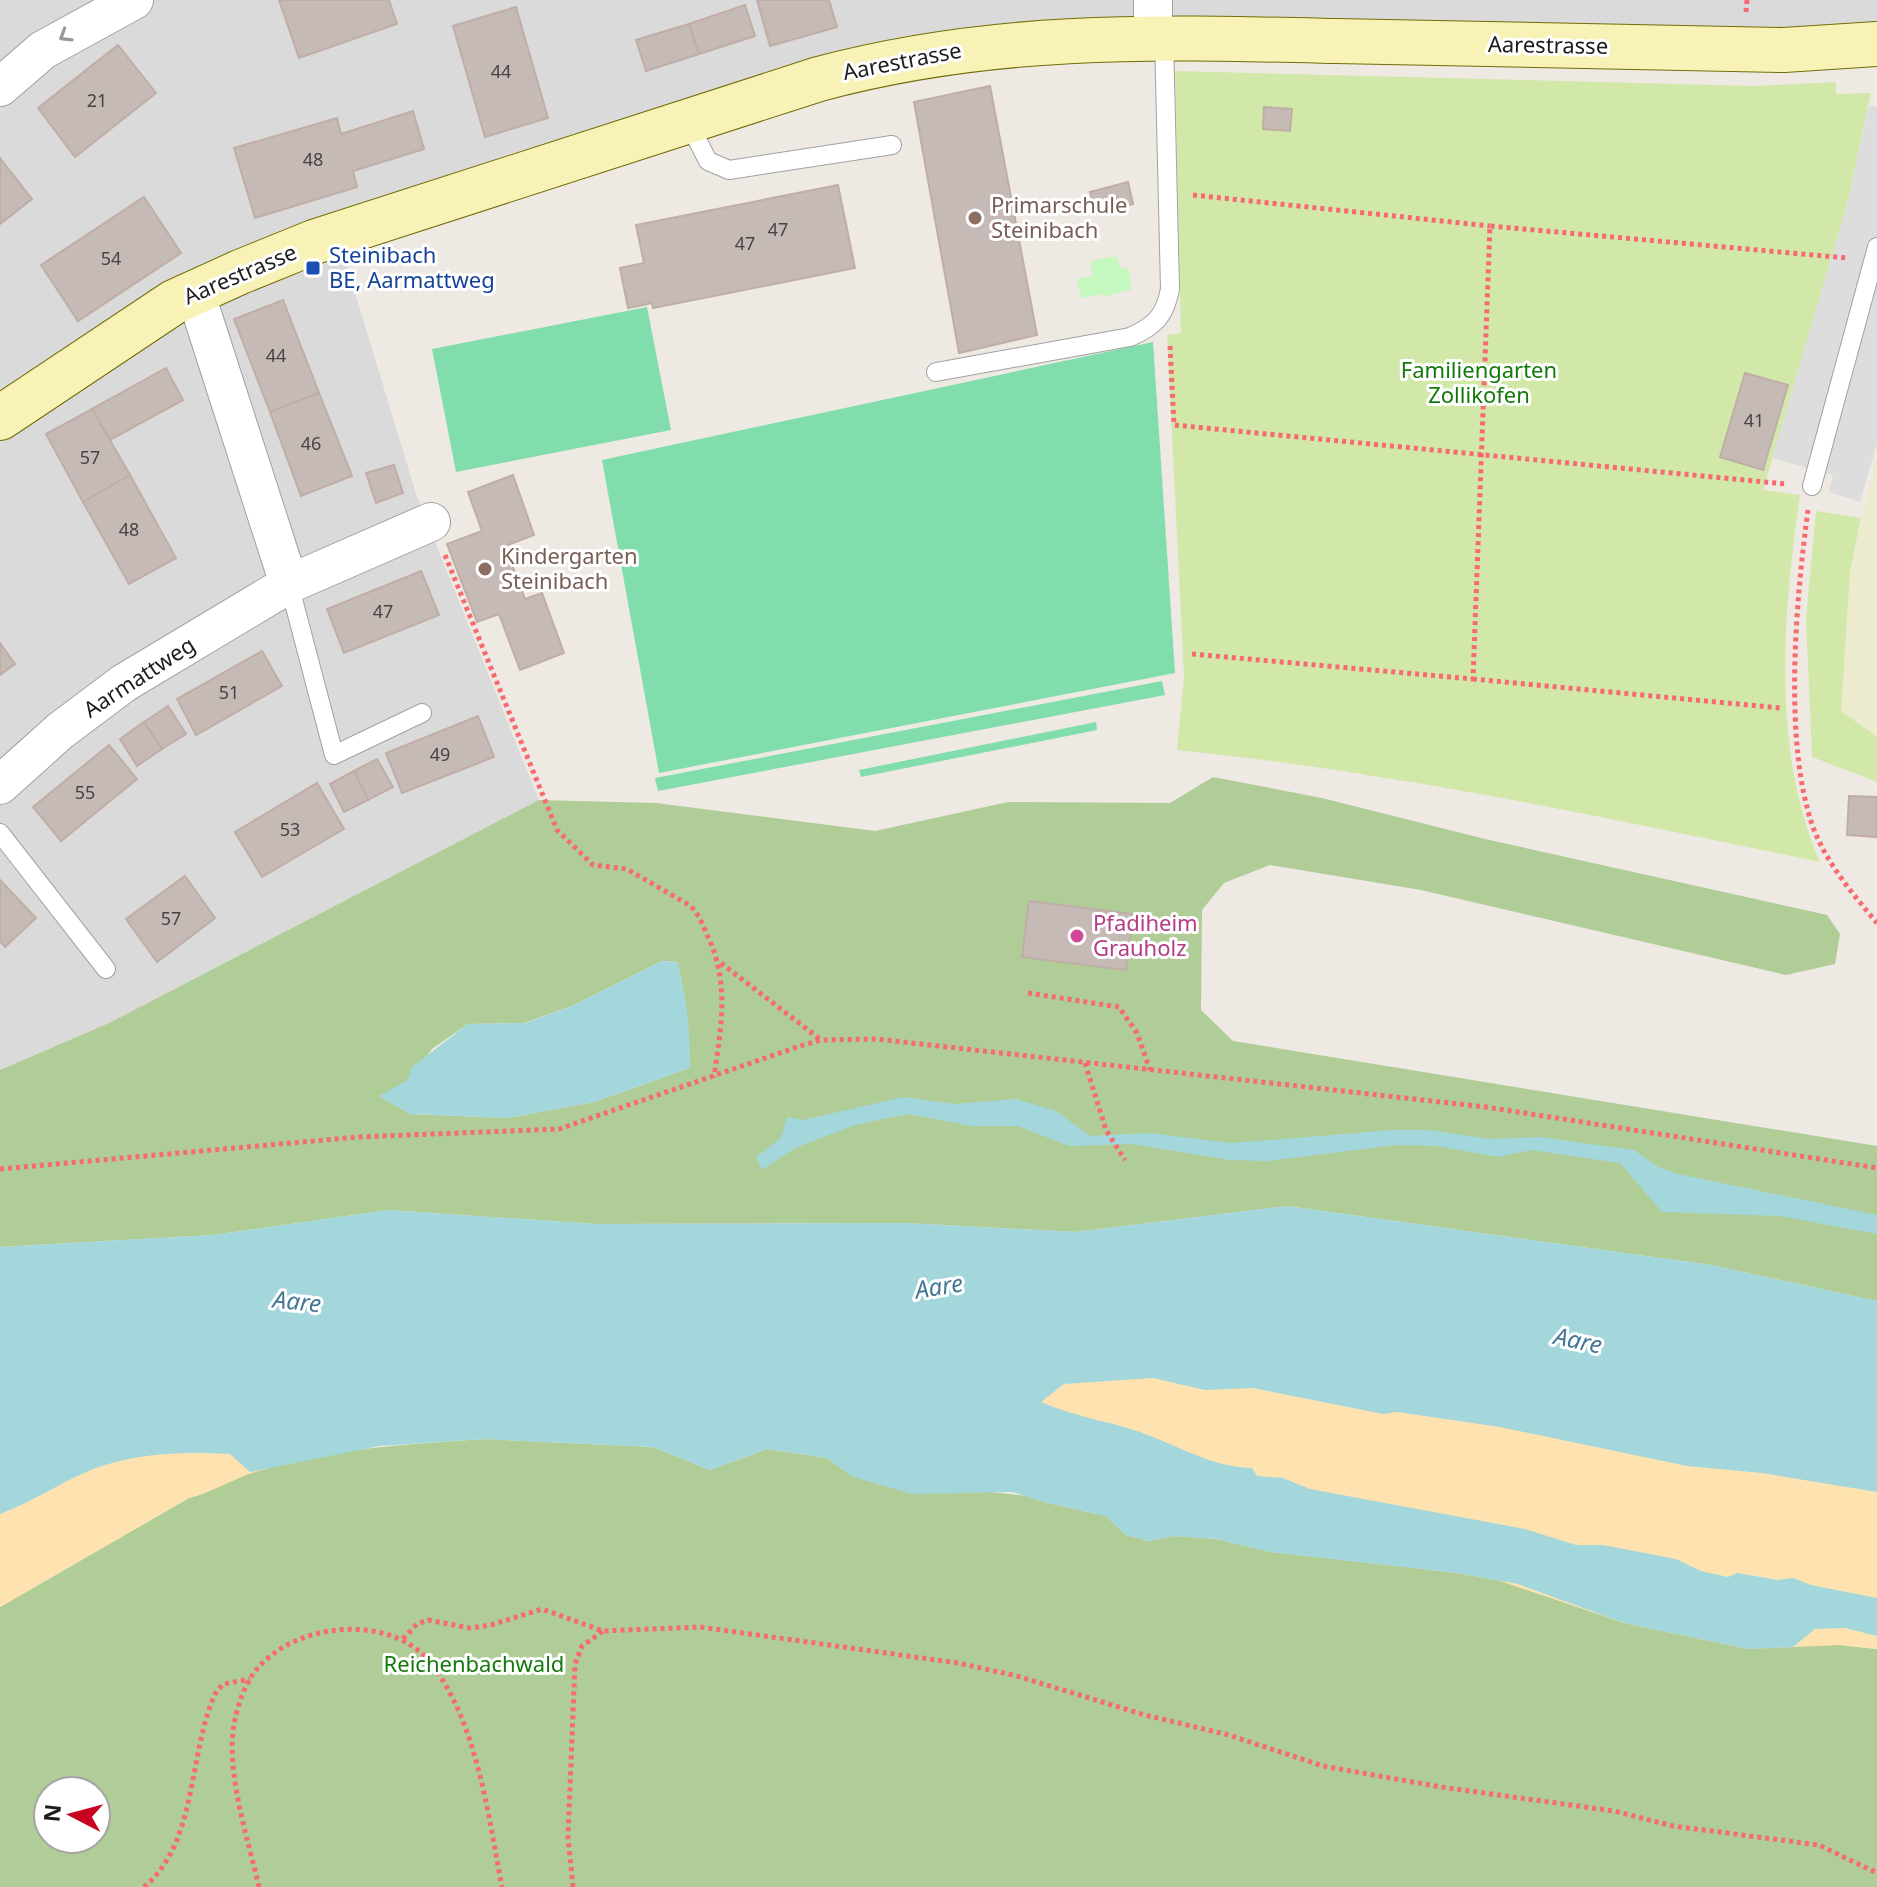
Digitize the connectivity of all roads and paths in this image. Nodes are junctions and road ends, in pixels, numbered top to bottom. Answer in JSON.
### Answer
{"nodes":[{"id":1,"x":134,"y":0,"type":"edge"},
{"id":2,"x":1157,"y":25,"type":"edge"},
{"id":3,"x":1877,"y":44,"type":"edge"},
{"id":4,"x":0,"y":87,"type":"edge"},
{"id":5,"x":688,"y":122,"type":"junction"},
{"id":6,"x":892,"y":145,"type":"dead end"},
{"id":7,"x":1193,"y":195,"type":"dead end"},
{"id":8,"x":1490,"y":226,"type":"junction"},
{"id":9,"x":1875,"y":254,"type":"edge"},
{"id":10,"x":195,"y":292,"type":"junction"},
{"id":11,"x":1167,"y":304,"type":"junction"},
{"id":12,"x":936,"y":372,"type":"dead end"},
{"id":13,"x":0,"y":418,"type":"edge"},
{"id":14,"x":1484,"y":456,"type":"junction"},
{"id":15,"x":1812,"y":486,"type":"junction"},
{"id":16,"x":431,"y":522,"type":"joint"},
{"id":17,"x":289,"y":584,"type":"junction"},
{"id":18,"x":1192,"y":654,"type":"dead end"},
{"id":19,"x":1473,"y":679,"type":"junction"},
{"id":20,"x":1780,"y":708,"type":"dead end"},
{"id":21,"x":422,"y":713,"type":"dead end"},
{"id":22,"x":0,"y":785,"type":"edge"},
{"id":23,"x":0,"y":833,"type":"edge"},
{"id":24,"x":1877,"y":923,"type":"edge"},
{"id":25,"x":720,"y":963,"type":"junction"},
{"id":26,"x":106,"y":969,"type":"dead end"},
{"id":27,"x":1028,"y":993,"type":"dead end"},
{"id":28,"x":821,"y":1040,"type":"junction"},
{"id":29,"x":1085,"y":1063,"type":"junction"},
{"id":30,"x":1150,"y":1070,"type":"junction"},
{"id":31,"x":714,"y":1077,"type":"junction"},
{"id":32,"x":1125,"y":1160,"type":"dead end"},
{"id":33,"x":1877,"y":1168,"type":"edge"},
{"id":34,"x":0,"y":1169,"type":"edge"},
{"id":35,"x":603,"y":1631,"type":"junction"},
{"id":36,"x":403,"y":1639,"type":"junction"},
{"id":37,"x":250,"y":1679,"type":"junction"},
{"id":38,"x":1877,"y":1873,"type":"edge"},
{"id":39,"x":144,"y":1887,"type":"edge"},
{"id":40,"x":259,"y":1887,"type":"edge"},
{"id":41,"x":502,"y":1887,"type":"edge"},
{"id":42,"x":573,"y":1887,"type":"edge"}],
"edges":[{"from":1,"to":4,"type":"street","one_way":true},
{"from":2,"to":3,"type":"street","name":"Aarestrasse"},
{"from":2,"to":5,"type":"street","name":"Aarestrasse"},
{"from":2,"to":11,"type":"lane"},
{"from":5,"to":6,"type":"lane"},
{"from":5,"to":10,"type":"street","name":"Aarestrasse"},
{"from":7,"to":8,"type":"path"},
{"from":8,"to":9,"type":"path"},
{"from":8,"to":14,"type":"path"},
{"from":9,"to":15,"type":"lane"},
{"from":10,"to":13,"type":"street","name":"Aarestrasse"},
{"from":10,"to":17,"type":"street"},
{"from":11,"to":12,"type":"lane"},
{"from":11,"to":14,"type":"path"},
{"from":14,"to":15,"type":"path"},
{"from":14,"to":19,"type":"path"},
{"from":15,"to":24,"type":"path"},
{"from":16,"to":17,"type":"street","name":"Aarmattweg"},
{"from":16,"to":25,"type":"path"},
{"from":17,"to":21,"type":"lane"},
{"from":17,"to":22,"type":"street","name":"Aarmattweg"},
{"from":18,"to":19,"type":"path"},
{"from":19,"to":20,"type":"path"},
{"from":23,"to":26,"type":"lane"},
{"from":25,"to":28,"type":"path"},
{"from":25,"to":31,"type":"path"},
{"from":27,"to":30,"type":"path"},
{"from":28,"to":29,"type":"path"},
{"from":28,"to":31,"type":"path"},
{"from":29,"to":30,"type":"path"},
{"from":29,"to":32,"type":"path"},
{"from":30,"to":33,"type":"path"},
{"from":31,"to":34,"type":"path"},
{"from":35,"to":36,"type":"path"},
{"from":35,"to":38,"type":"path"},
{"from":35,"to":42,"type":"path"},
{"from":36,"to":37,"type":"path"},
{"from":36,"to":41,"type":"path"},
{"from":37,"to":39,"type":"path"},
{"from":37,"to":40,"type":"path"}]}
